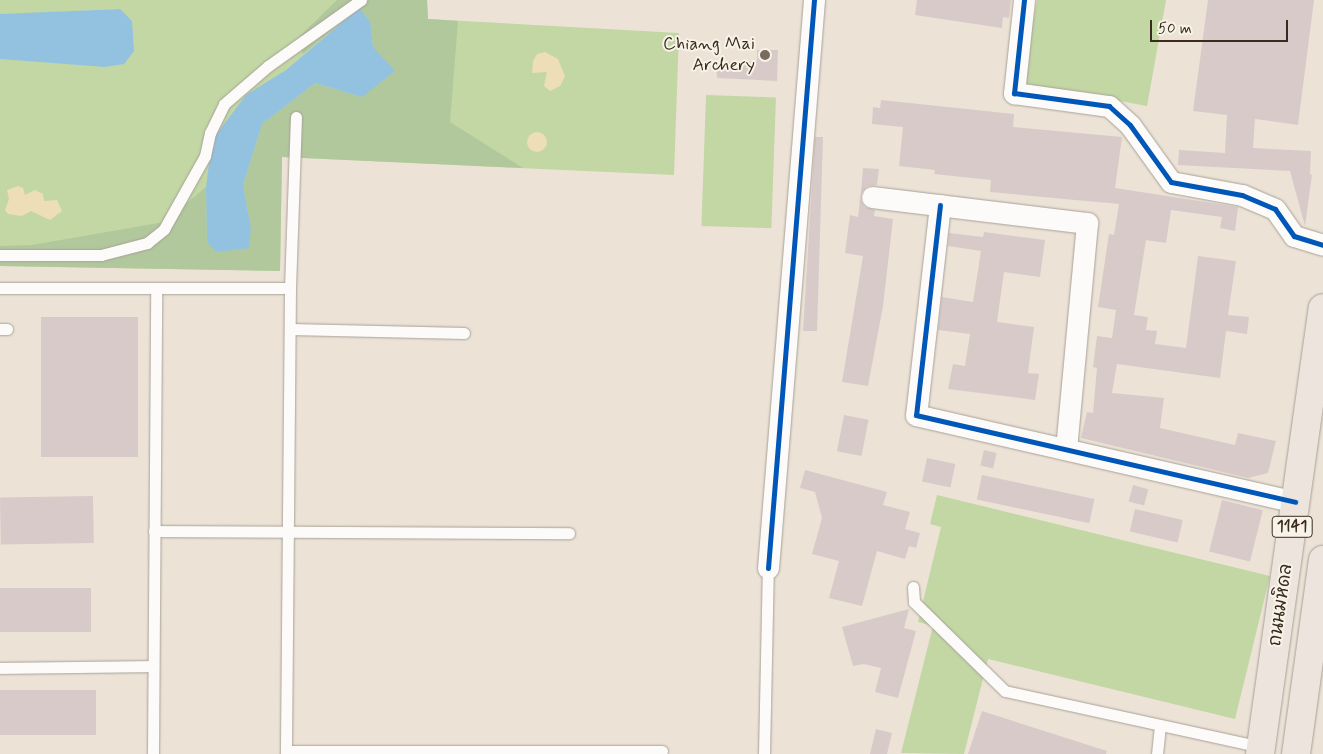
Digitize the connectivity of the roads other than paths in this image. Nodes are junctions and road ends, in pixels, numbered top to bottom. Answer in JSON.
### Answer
{"nodes":[{"id":1,"x":361,"y":0,"type":"edge"},
{"id":2,"x":814,"y":0,"type":"edge"},
{"id":3,"x":1024,"y":0,"type":"edge"},
{"id":4,"x":296,"y":117,"type":"dead end"},
{"id":5,"x":872,"y":197,"type":"dead end"},
{"id":6,"x":940,"y":205,"type":"junction"},
{"id":7,"x":1323,"y":245,"type":"edge"},
{"id":8,"x":0,"y":255,"type":"edge"},
{"id":9,"x":0,"y":288,"type":"edge"},
{"id":10,"x":290,"y":288,"type":"junction"},
{"id":11,"x":156,"y":289,"type":"junction"},
{"id":12,"x":1323,"y":308,"type":"edge"},
{"id":13,"x":290,"y":329,"type":"junction"},
{"id":14,"x":464,"y":333,"type":"dead end"},
{"id":15,"x":1066,"y":449,"type":"junction"},
{"id":16,"x":1295,"y":502,"type":"junction"},
{"id":17,"x":154,"y":531,"type":"junction"},
{"id":18,"x":288,"y":533,"type":"junction"},
{"id":19,"x":569,"y":533,"type":"dead end"},
{"id":20,"x":1323,"y":560,"type":"edge"},
{"id":21,"x":768,"y":568,"type":"joint"},
{"id":22,"x":913,"y":587,"type":"dead end"},
{"id":23,"x":153,"y":666,"type":"junction"},
{"id":24,"x":0,"y":668,"type":"edge"},
{"id":25,"x":1160,"y":725,"type":"junction"},
{"id":26,"x":1260,"y":750,"type":"edge"},
{"id":27,"x":662,"y":751,"type":"dead end"},
{"id":28,"x":286,"y":753,"type":"edge"},
{"id":29,"x":153,"y":754,"type":"edge"},
{"id":30,"x":764,"y":754,"type":"edge"},
{"id":31,"x":1157,"y":754,"type":"edge"},
{"id":32,"x":1296,"y":754,"type":"edge"}],
"edges":[{"from":1,"to":8,"type":"lane"},
{"from":2,"to":21,"type":"street"},
{"from":3,"to":7,"type":"street"},
{"from":4,"to":10,"type":"lane"},
{"from":5,"to":6,"type":"street"},
{"from":6,"to":15,"type":"street"},
{"from":6,"to":15,"type":"street"},
{"from":9,"to":11,"type":"lane"},
{"from":10,"to":11,"type":"lane"},
{"from":10,"to":13,"type":"lane"},
{"from":11,"to":17,"type":"lane"},
{"from":12,"to":16,"type":"main road","name":"ถนนมหิดล","number":"1141"},
{"from":13,"to":14,"type":"lane"},
{"from":13,"to":18,"type":"lane"},
{"from":15,"to":16,"type":"street"},
{"from":16,"to":26,"type":"main road","name":"ถนนมหิดล","number":"1141"},
{"from":17,"to":18,"type":"lane"},
{"from":17,"to":23,"type":"lane"},
{"from":18,"to":19,"type":"lane"},
{"from":18,"to":28,"type":"lane"},
{"from":20,"to":32,"type":"main road","name":"ถนนมหิดล","number":"1141"},
{"from":21,"to":30,"type":"lane"},
{"from":22,"to":25,"type":"lane"},
{"from":23,"to":24,"type":"lane"},
{"from":23,"to":29,"type":"lane"},
{"from":25,"to":26,"type":"lane"},
{"from":25,"to":31,"type":"lane"},
{"from":27,"to":28,"type":"lane"}]}
